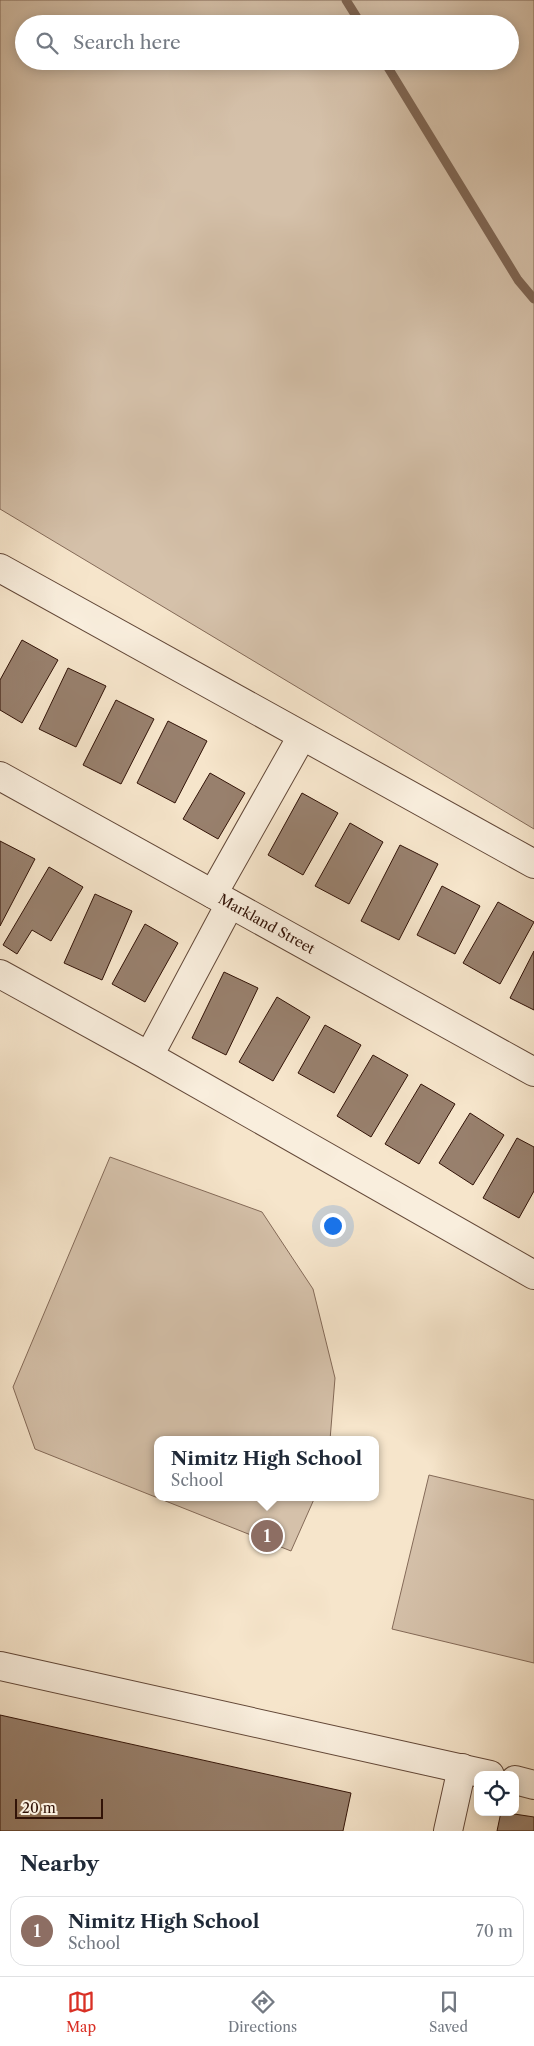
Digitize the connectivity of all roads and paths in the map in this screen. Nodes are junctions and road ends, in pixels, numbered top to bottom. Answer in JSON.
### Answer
{"nodes":[{"id":1,"x":0,"y":568,"type":"edge"},
{"id":2,"x":302,"y":736,"type":"junction"},
{"id":3,"x":0,"y":776,"type":"edge"},
{"id":4,"x":534,"y":864,"type":"edge"},
{"id":5,"x":222,"y":899,"type":"junction"},
{"id":6,"x":0,"y":974,"type":"edge"},
{"id":7,"x":149,"y":1056,"type":"junction"},
{"id":8,"x":534,"y":1072,"type":"edge"},
{"id":9,"x":534,"y":1275,"type":"edge"},
{"id":10,"x":0,"y":1666,"type":"edge"},
{"id":11,"x":462,"y":1768,"type":"junction"},
{"id":12,"x":474,"y":1771,"type":"edge"},
{"id":13,"x":519,"y":1781,"type":"edge"},
{"id":14,"x":534,"y":1785,"type":"edge"},
{"id":15,"x":448,"y":1831,"type":"edge"}],
"edges":[{"from":1,"to":2,"type":"street"},
{"from":2,"to":4,"type":"street"},
{"from":2,"to":5,"type":"street"},
{"from":3,"to":5,"type":"street","name":"Markland Street"},
{"from":5,"to":7,"type":"street"},
{"from":5,"to":8,"type":"street","name":"Markland Street"},
{"from":6,"to":7,"type":"street"},
{"from":7,"to":9,"type":"street"},
{"from":10,"to":11,"type":"street"},
{"from":11,"to":12,"type":"street"},
{"from":11,"to":15,"type":"street"},
{"from":13,"to":14,"type":"street"}]}
